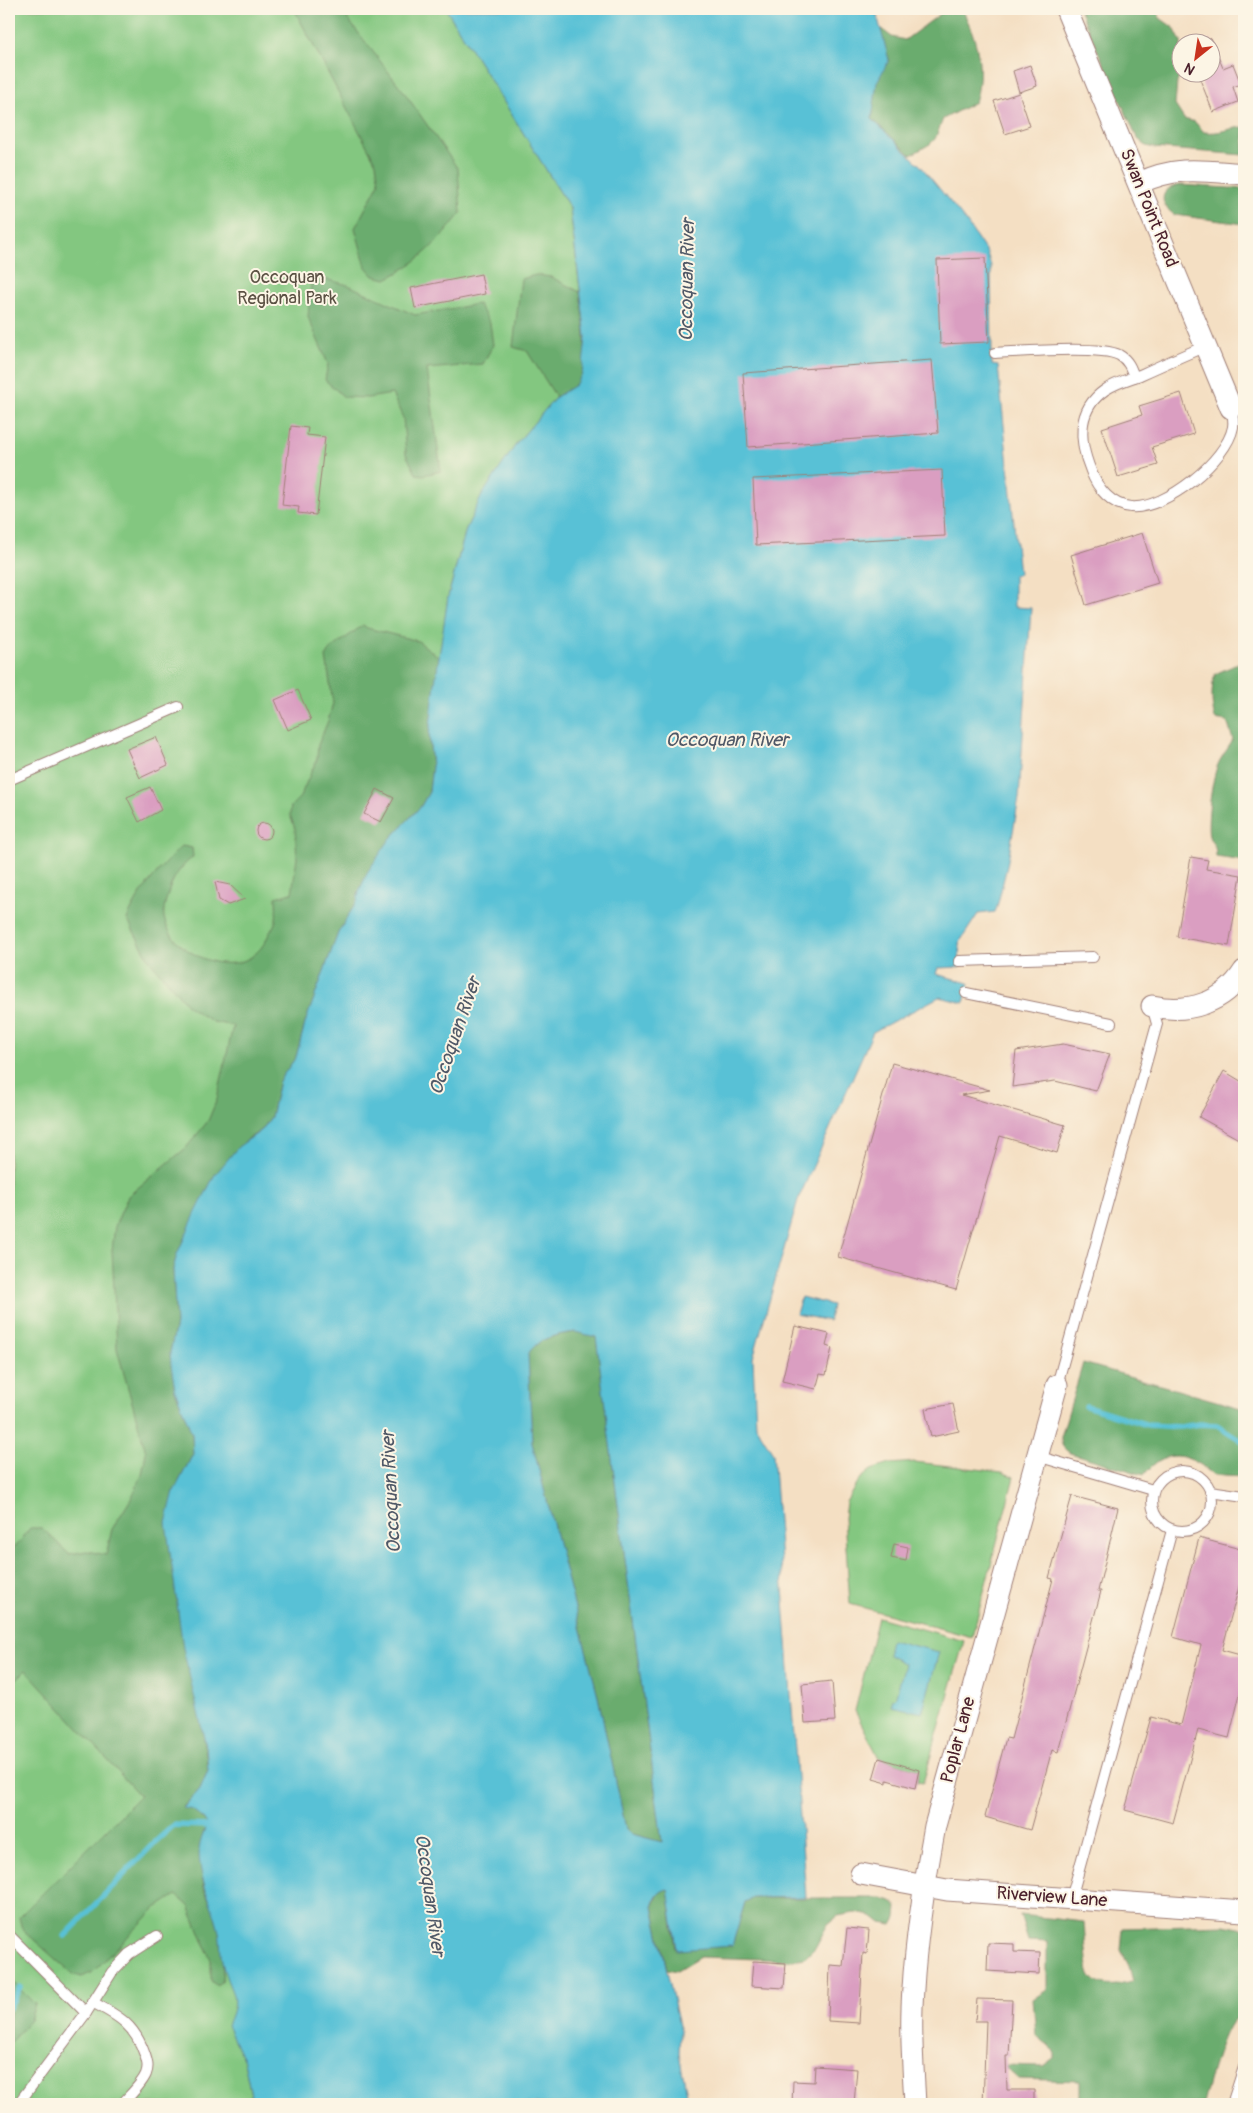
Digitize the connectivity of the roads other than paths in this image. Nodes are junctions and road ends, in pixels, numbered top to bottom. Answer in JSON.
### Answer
{"nodes":[{"id":1,"x":1066,"y":9,"type":"edge"},
{"id":2,"x":1244,"y":174,"type":"edge"},
{"id":3,"x":1139,"y":183,"type":"junction"},
{"id":4,"x":1206,"y":346,"type":"junction"},
{"id":5,"x":995,"y":353,"type":"dead end"},
{"id":6,"x":1134,"y":377,"type":"junction"},
{"id":7,"x":1231,"y":408,"type":"joint"},
{"id":8,"x":178,"y":707,"type":"dead end"},
{"id":9,"x":9,"y":780,"type":"edge"},
{"id":10,"x":1093,"y":957,"type":"dead end"},
{"id":11,"x":959,"y":961,"type":"dead end"},
{"id":12,"x":1244,"y":971,"type":"edge"},
{"id":13,"x":966,"y":993,"type":"dead end"},
{"id":14,"x":1152,"y":1006,"type":"joint"},
{"id":15,"x":1111,"y":1023,"type":"dead end"},
{"id":16,"x":1056,"y":1385,"type":"joint"},
{"id":17,"x":1037,"y":1456,"type":"junction"},
{"id":18,"x":1154,"y":1490,"type":"junction"},
{"id":19,"x":1210,"y":1491,"type":"junction"},
{"id":20,"x":1244,"y":1496,"type":"edge"},
{"id":21,"x":1172,"y":1530,"type":"junction"},
{"id":22,"x":861,"y":1874,"type":"dead end"},
{"id":23,"x":924,"y":1886,"type":"junction"},
{"id":24,"x":1071,"y":1899,"type":"junction"},
{"id":25,"x":1244,"y":1911,"type":"edge"},
{"id":26,"x":9,"y":1934,"type":"edge"},
{"id":27,"x":157,"y":1936,"type":"dead end"},
{"id":28,"x":92,"y":2002,"type":"junction"},
{"id":29,"x":86,"y":2012,"type":"junction"},
{"id":30,"x":1244,"y":2067,"type":"edge"},
{"id":31,"x":18,"y":2104,"type":"edge"},
{"id":32,"x":122,"y":2104,"type":"edge"},
{"id":33,"x":915,"y":2104,"type":"edge"},
{"id":34,"x":1232,"y":2104,"type":"edge"}],
"edges":[{"from":1,"to":3,"type":"street","name":"Swan Point Road"},
{"from":2,"to":3,"type":"street"},
{"from":3,"to":4,"type":"street","name":"Swan Point Road"},
{"from":4,"to":6,"type":"lane"},
{"from":4,"to":7,"type":"street","name":"Swan Point Road"},
{"from":5,"to":6,"type":"lane"},
{"from":6,"to":7,"type":"lane"},
{"from":8,"to":9,"type":"lane"},
{"from":10,"to":11,"type":"lane"},
{"from":12,"to":14,"type":"street"},
{"from":13,"to":15,"type":"lane"},
{"from":14,"to":16,"type":"lane"},
{"from":16,"to":17,"type":"street","name":"Poplar Lane"},
{"from":17,"to":18,"type":"lane"},
{"from":17,"to":23,"type":"street","name":"Poplar Lane"},
{"from":18,"to":19,"type":"lane"},
{"from":18,"to":21,"type":"lane"},
{"from":19,"to":20,"type":"lane"},
{"from":19,"to":21,"type":"lane"},
{"from":21,"to":24,"type":"lane"},
{"from":22,"to":23,"type":"street","name":"Riverview Lane"},
{"from":23,"to":24,"type":"street","name":"Riverview Lane"},
{"from":23,"to":33,"type":"street","name":"Poplar Lane"},
{"from":24,"to":25,"type":"street","name":"Riverview Lane"},
{"from":26,"to":29,"type":"lane"},
{"from":27,"to":28,"type":"lane"},
{"from":28,"to":29,"type":"lane"},
{"from":28,"to":32,"type":"lane"},
{"from":29,"to":31,"type":"lane"},
{"from":30,"to":34,"type":"lane"}]}
